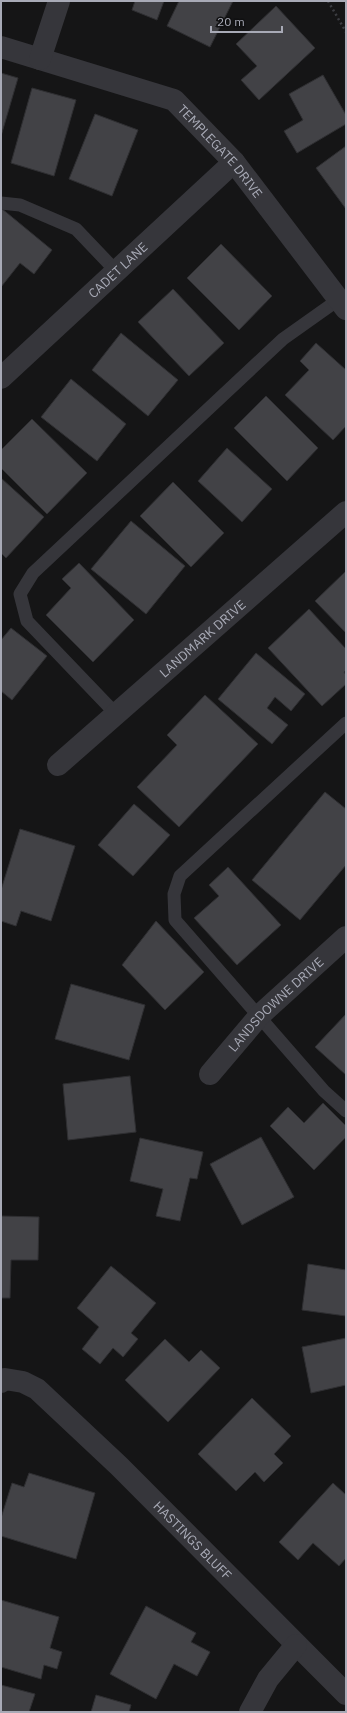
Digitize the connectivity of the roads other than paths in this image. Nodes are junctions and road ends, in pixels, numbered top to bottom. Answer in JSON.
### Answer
{"nodes":[{"id":1,"x":59,"y":1,"type":"edge"},
{"id":2,"x":1,"y":47,"type":"edge"},
{"id":3,"x":40,"y":59,"type":"junction"},
{"id":4,"x":234,"y":162,"type":"junction"},
{"id":5,"x":1,"y":203,"type":"edge"},
{"id":6,"x":116,"y":271,"type":"junction"},
{"id":7,"x":342,"y":305,"type":"edge"},
{"id":8,"x":1,"y":378,"type":"edge"},
{"id":9,"x":346,"y":512,"type":"edge"},
{"id":10,"x":116,"y":714,"type":"junction"},
{"id":11,"x":346,"y":723,"type":"edge"},
{"id":12,"x":58,"y":765,"type":"dead end"},
{"id":13,"x":346,"y":937,"type":"edge"},
{"id":14,"x":260,"y":1015,"type":"junction"},
{"id":15,"x":210,"y":1074,"type":"dead end"},
{"id":16,"x":346,"y":1111,"type":"edge"},
{"id":17,"x":1,"y":1382,"type":"edge"},
{"id":18,"x":296,"y":1645,"type":"junction"},
{"id":19,"x":346,"y":1694,"type":"edge"},
{"id":20,"x":250,"y":1712,"type":"edge"}],
"edges":[{"from":1,"to":3,"type":"street"},
{"from":2,"to":3,"type":"street","name":"TEMPLEGATE DRIVE"},
{"from":3,"to":4,"type":"street","name":"TEMPLEGATE DRIVE"},
{"from":4,"to":6,"type":"street","name":"CADET LANE"},
{"from":4,"to":7,"type":"street","name":"TEMPLEGATE DRIVE"},
{"from":5,"to":6,"type":"lane"},
{"from":6,"to":8,"type":"street","name":"CADET LANE"},
{"from":7,"to":10,"type":"lane"},
{"from":9,"to":10,"type":"street","name":"LANDMARK DRIVE"},
{"from":10,"to":12,"type":"street","name":"LANDMARK DRIVE"},
{"from":11,"to":14,"type":"lane"},
{"from":13,"to":14,"type":"street","name":"LANDSDOWNE DRIVE"},
{"from":14,"to":15,"type":"street","name":"LANDSDOWNE DRIVE"},
{"from":14,"to":16,"type":"lane"},
{"from":17,"to":18,"type":"street","name":"HASTINGS BLUFF"},
{"from":18,"to":19,"type":"street","name":"HASTINGS BLUFF"},
{"from":18,"to":20,"type":"street"}]}
